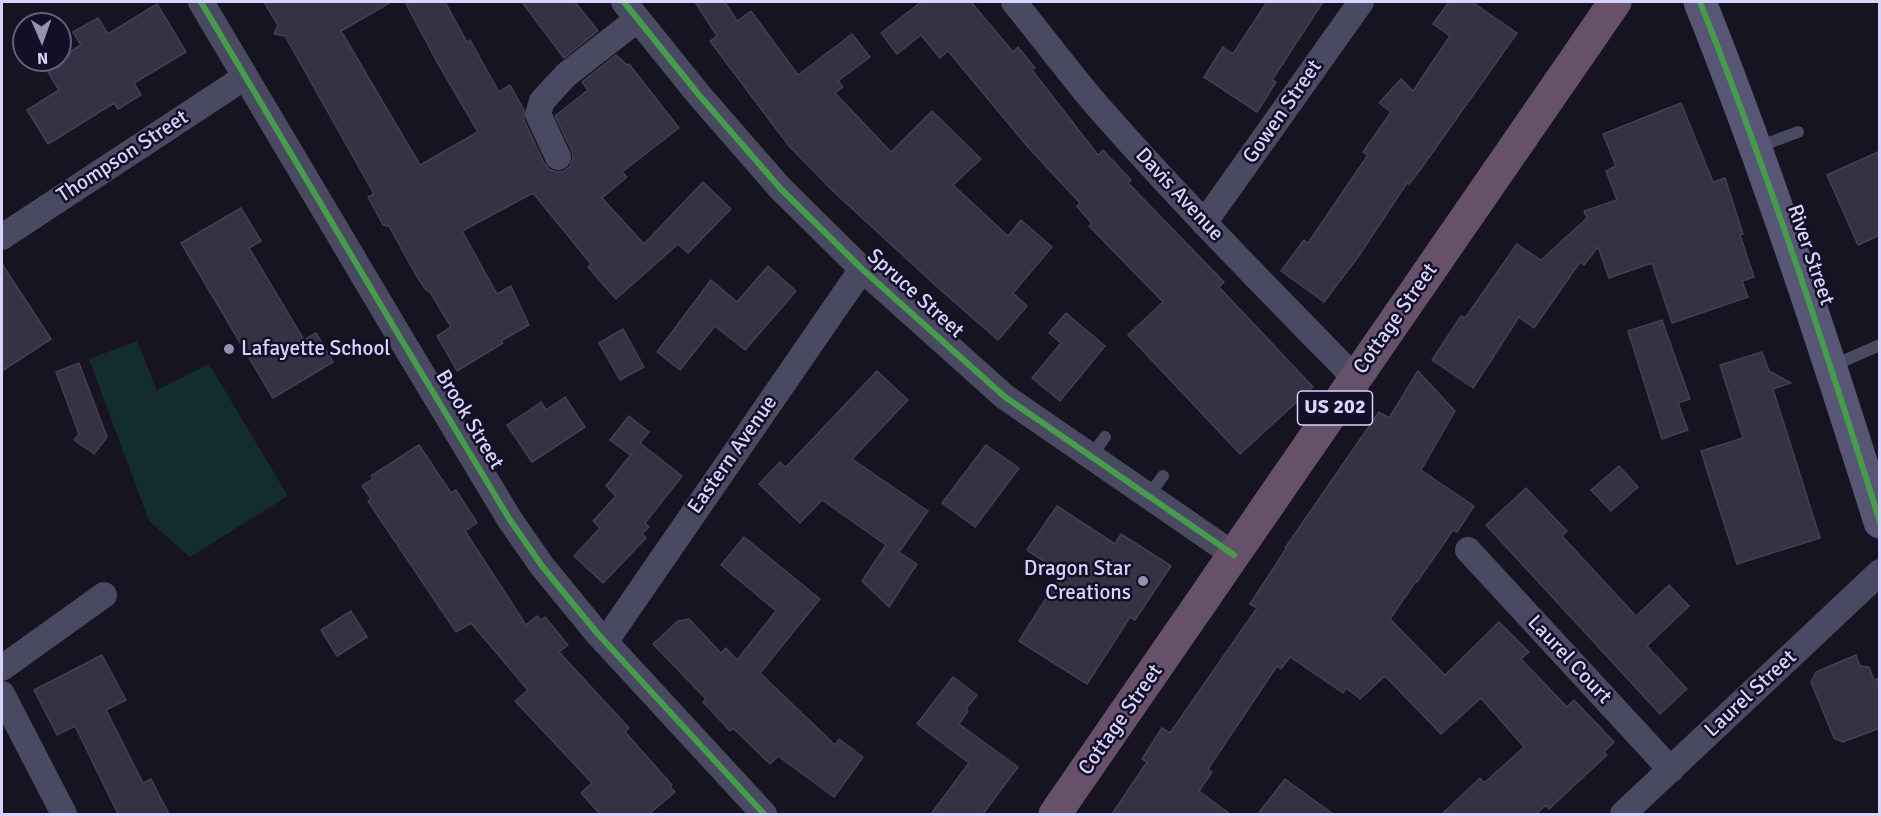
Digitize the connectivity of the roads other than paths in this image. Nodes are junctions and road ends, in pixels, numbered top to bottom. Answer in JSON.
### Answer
{"nodes":[{"id":1,"x":201,"y":2,"type":"edge"},
{"id":2,"x":1014,"y":2,"type":"edge"},
{"id":3,"x":1361,"y":2,"type":"edge"},
{"id":4,"x":1615,"y":2,"type":"edge"},
{"id":5,"x":1700,"y":2,"type":"edge"},
{"id":6,"x":631,"y":10,"type":"edge"},
{"id":7,"x":244,"y":77,"type":"junction"},
{"id":8,"x":1798,"y":132,"type":"dead end"},
{"id":9,"x":1757,"y":148,"type":"junction"},
{"id":10,"x":558,"y":157,"type":"dead end"},
{"id":11,"x":1204,"y":223,"type":"junction"},
{"id":12,"x":2,"y":237,"type":"edge"},
{"id":13,"x":862,"y":269,"type":"junction"},
{"id":14,"x":1880,"y":345,"type":"edge"},
{"id":15,"x":1831,"y":367,"type":"junction"},
{"id":16,"x":1355,"y":378,"type":"junction"},
{"id":17,"x":1880,"y":522,"type":"edge"},
{"id":18,"x":1468,"y":550,"type":"dead end"},
{"id":19,"x":1234,"y":555,"type":"junction"},
{"id":20,"x":1880,"y":572,"type":"edge"},
{"id":21,"x":104,"y":595,"type":"dead end"},
{"id":22,"x":605,"y":642,"type":"junction"},
{"id":23,"x":2,"y":668,"type":"edge"},
{"id":24,"x":2,"y":694,"type":"edge"},
{"id":25,"x":1671,"y":770,"type":"junction"},
{"id":26,"x":64,"y":814,"type":"edge"},
{"id":27,"x":764,"y":814,"type":"edge"},
{"id":28,"x":1056,"y":814,"type":"edge"},
{"id":29,"x":1623,"y":814,"type":"edge"}],
"edges":[{"from":1,"to":7,"type":"street","name":"Brook Street"},
{"from":2,"to":11,"type":"street","name":"Davis Avenue"},
{"from":3,"to":11,"type":"street","name":"Gowen Street"},
{"from":4,"to":16,"type":"highway","name":"Cottage Street","number":"US 202"},
{"from":5,"to":9,"type":"street","name":"River Street"},
{"from":6,"to":10,"type":"street"},
{"from":6,"to":13,"type":"street","name":"Spruce Street"},
{"from":7,"to":12,"type":"street","name":"Thompson Street"},
{"from":7,"to":22,"type":"street","name":"Brook Street"},
{"from":8,"to":9,"type":"lane"},
{"from":9,"to":15,"type":"street","name":"River Street"},
{"from":11,"to":16,"type":"street","name":"Davis Avenue"},
{"from":13,"to":19,"type":"street","name":"Spruce Street"},
{"from":13,"to":22,"type":"street","name":"Eastern Avenue"},
{"from":14,"to":15,"type":"lane"},
{"from":15,"to":17,"type":"street","name":"River Street"},
{"from":16,"to":19,"type":"highway","name":"Cottage Street","number":"US 202"},
{"from":18,"to":25,"type":"street","name":"Laurel Court"},
{"from":19,"to":28,"type":"highway","name":"Cottage Street","number":"US 202"},
{"from":20,"to":25,"type":"street","name":"Laurel Street"},
{"from":21,"to":23,"type":"street"},
{"from":22,"to":27,"type":"street","name":"Brook Street"},
{"from":24,"to":26,"type":"street"},
{"from":25,"to":29,"type":"street","name":"Laurel Street"}]}
